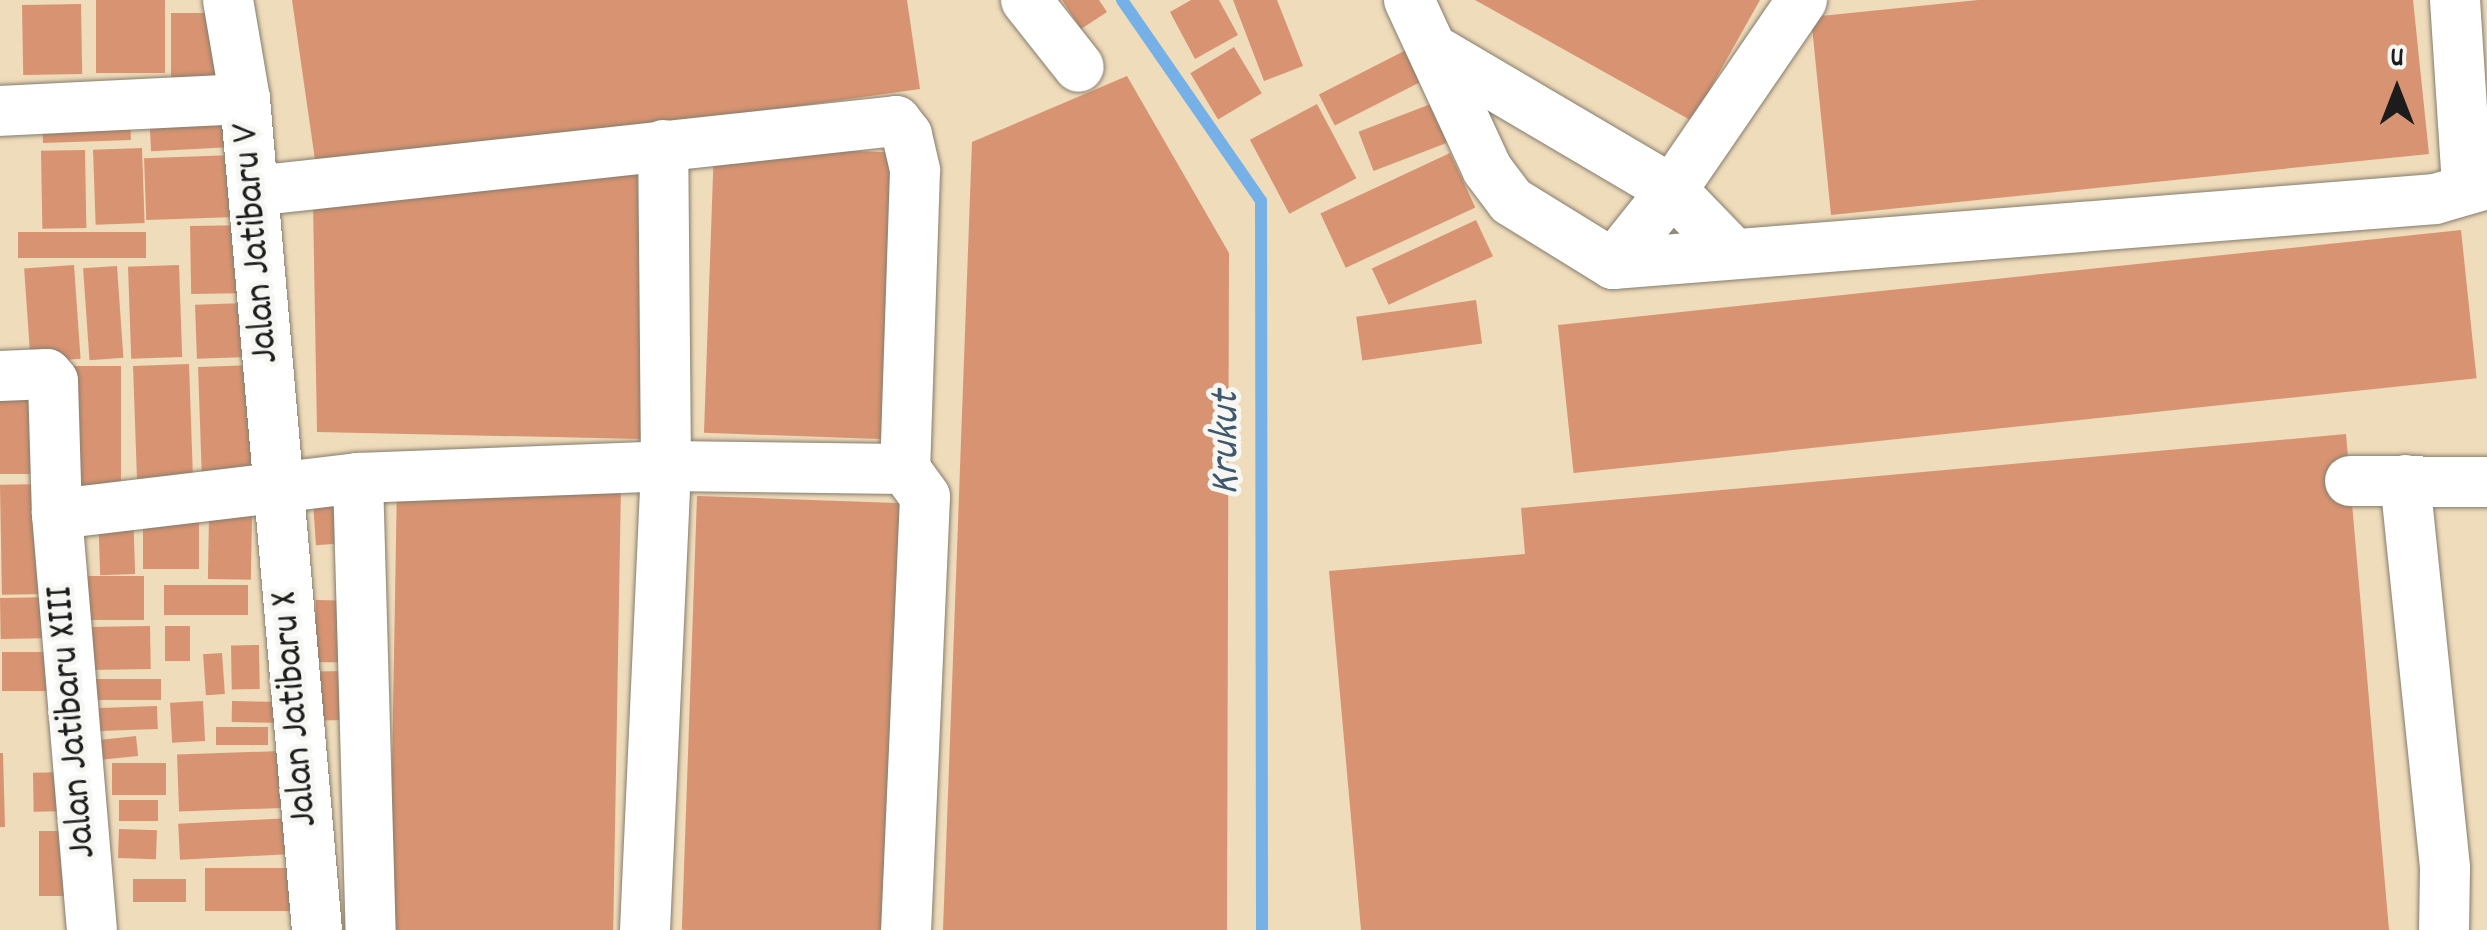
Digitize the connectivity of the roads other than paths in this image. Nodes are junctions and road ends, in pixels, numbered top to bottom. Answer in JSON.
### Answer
{"nodes":[{"id":1,"x":228,"y":0,"type":"edge"},
{"id":2,"x":1026,"y":0,"type":"edge"},
{"id":3,"x":1802,"y":0,"type":"edge"},
{"id":4,"x":2455,"y":0,"type":"edge"},
{"id":5,"x":1408,"y":20,"type":"edge"},
{"id":6,"x":1080,"y":67,"type":"dead end"},
{"id":7,"x":246,"y":99,"type":"junction"},
{"id":8,"x":0,"y":111,"type":"edge"},
{"id":9,"x":663,"y":145,"type":"junction"},
{"id":10,"x":2477,"y":185,"type":"edge"},
{"id":11,"x":1672,"y":190,"type":"junction"},
{"id":12,"x":253,"y":191,"type":"junction"},
{"id":13,"x":1731,"y":251,"type":"junction"},
{"id":14,"x":1613,"y":264,"type":"junction"},
{"id":15,"x":0,"y":376,"type":"edge"},
{"id":16,"x":666,"y":466,"type":"junction"},
{"id":17,"x":905,"y":469,"type":"junction"},
{"id":18,"x":358,"y":478,"type":"junction"},
{"id":19,"x":2406,"y":480,"type":"junction"},
{"id":20,"x":2350,"y":481,"type":"dead end"},
{"id":21,"x":2487,"y":482,"type":"edge"},
{"id":22,"x":279,"y":488,"type":"junction"},
{"id":23,"x":57,"y":514,"type":"junction"},
{"id":24,"x":2466,"y":871,"type":"edge"},
{"id":25,"x":92,"y":930,"type":"edge"},
{"id":26,"x":317,"y":930,"type":"edge"},
{"id":27,"x":371,"y":930,"type":"edge"},
{"id":28,"x":645,"y":930,"type":"edge"},
{"id":29,"x":906,"y":930,"type":"edge"},
{"id":30,"x":2444,"y":930,"type":"edge"}],
"edges":[{"from":1,"to":7,"type":"street","name":"Jalan Jatibaru V"},
{"from":2,"to":6,"type":"street"},
{"from":3,"to":11,"type":"street"},
{"from":4,"to":10,"type":"street"},
{"from":5,"to":11,"type":"street"},
{"from":5,"to":14,"type":"street"},
{"from":7,"to":8,"type":"street"},
{"from":7,"to":12,"type":"street","name":"Jalan Jatibaru V"},
{"from":9,"to":12,"type":"street"},
{"from":9,"to":16,"type":"street"},
{"from":9,"to":17,"type":"street"},
{"from":10,"to":13,"type":"street"},
{"from":11,"to":13,"type":"street"},
{"from":11,"to":14,"type":"street"},
{"from":12,"to":22,"type":"street","name":"Jalan Jatibaru V"},
{"from":13,"to":14,"type":"street"},
{"from":15,"to":23,"type":"street","name":"Jalan Jatibaru XIII"},
{"from":16,"to":17,"type":"street"},
{"from":16,"to":18,"type":"street"},
{"from":16,"to":28,"type":"street"},
{"from":17,"to":29,"type":"street"},
{"from":18,"to":22,"type":"street"},
{"from":18,"to":27,"type":"street"},
{"from":19,"to":20,"type":"street"},
{"from":19,"to":21,"type":"street"},
{"from":19,"to":24,"type":"street"},
{"from":22,"to":23,"type":"street"},
{"from":22,"to":26,"type":"street","name":"Jalan Jatibaru X"},
{"from":23,"to":25,"type":"street","name":"Jalan Jatibaru XIII"},
{"from":24,"to":30,"type":"street"}]}
